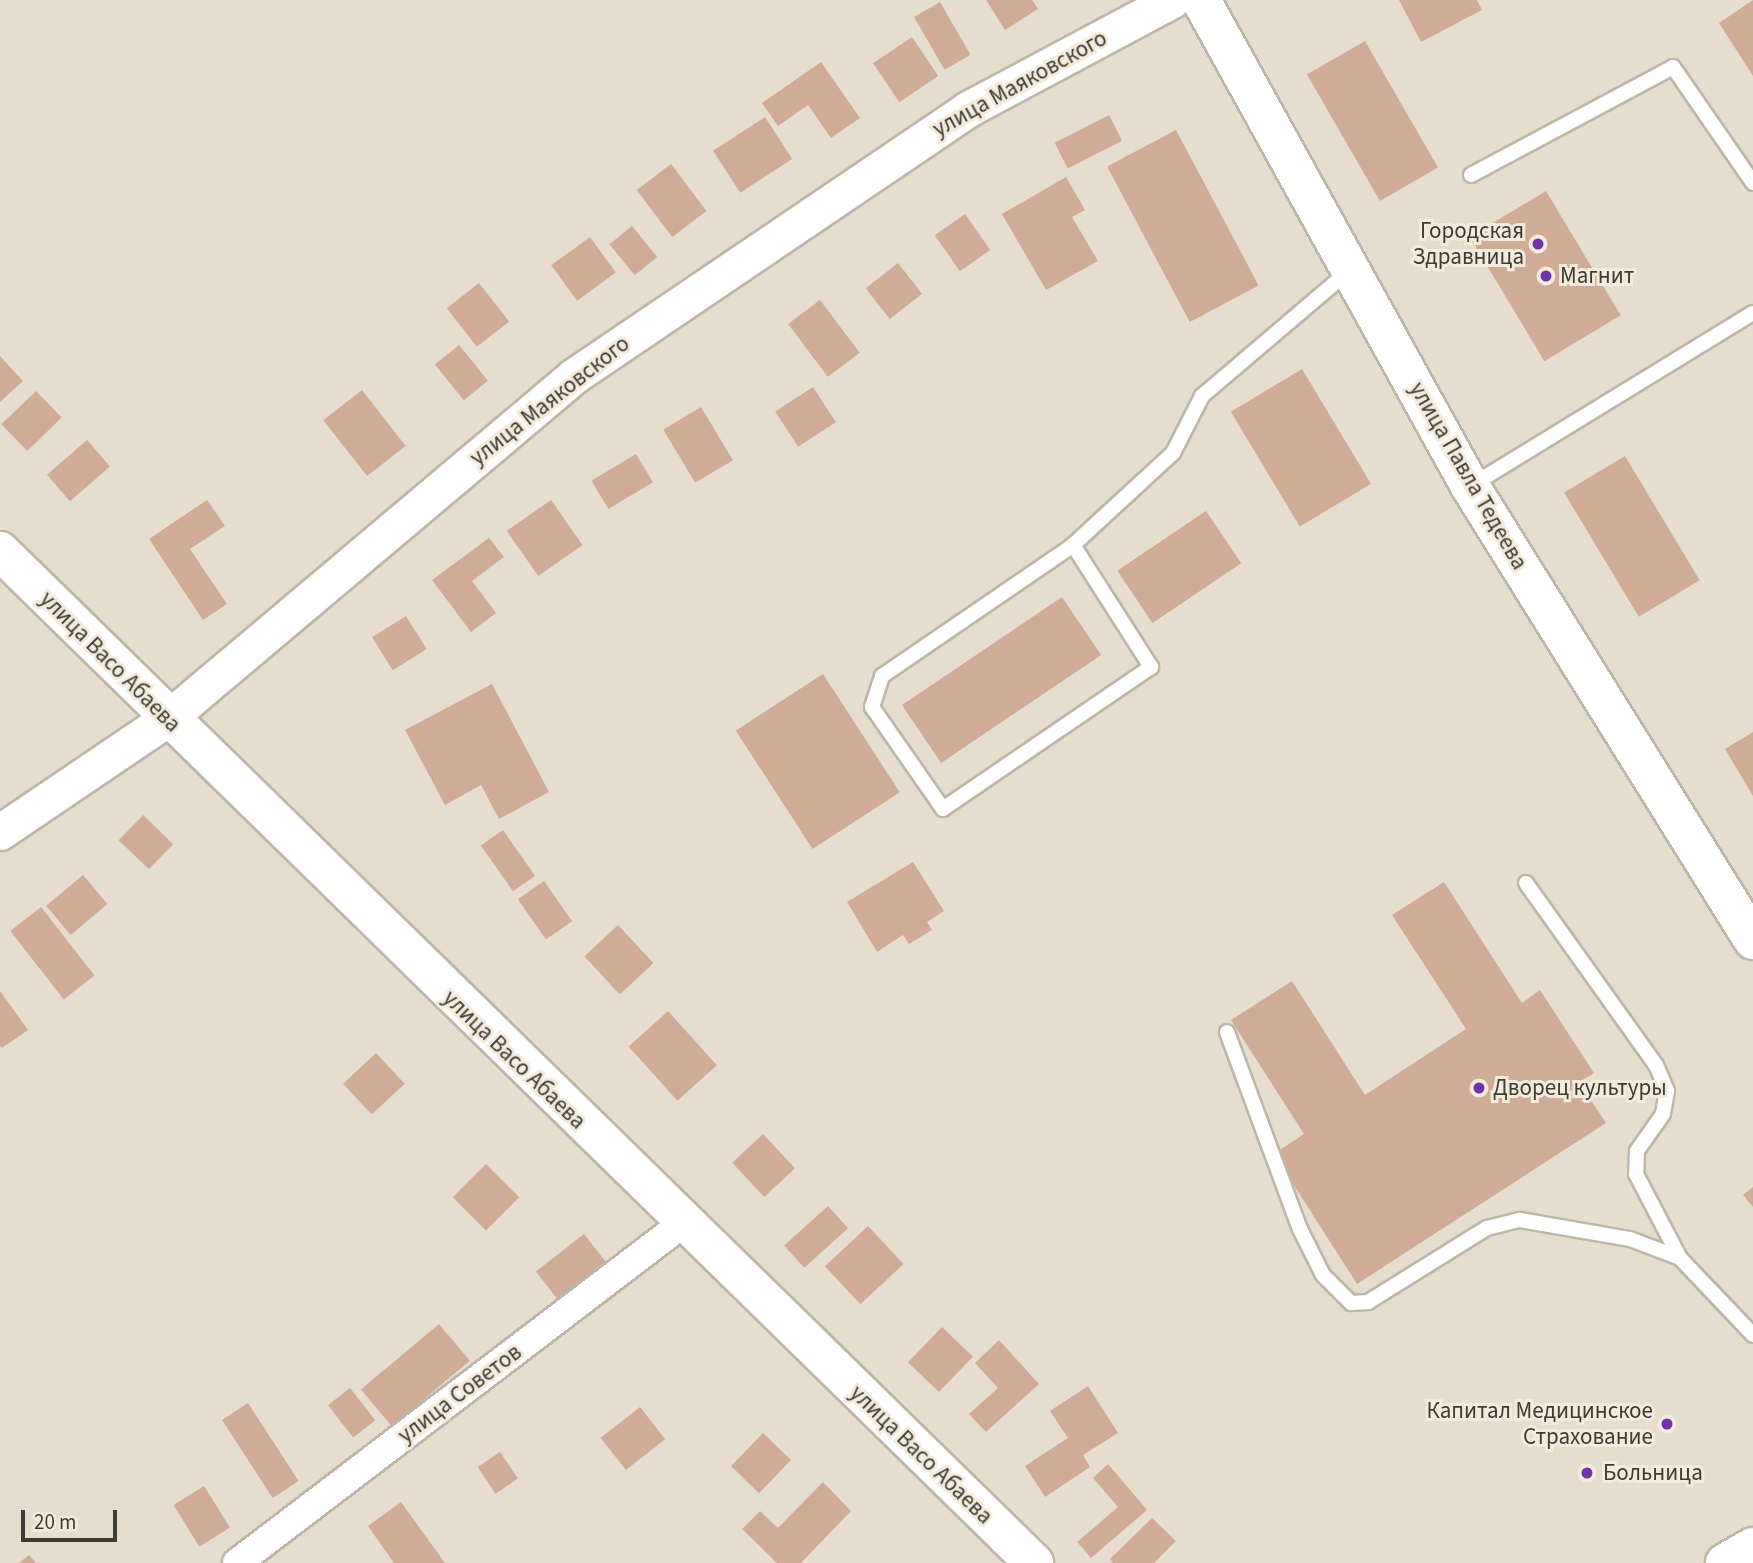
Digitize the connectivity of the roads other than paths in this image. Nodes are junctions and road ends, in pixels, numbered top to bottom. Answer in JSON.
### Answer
{"nodes":[{"id":1,"x":1172,"y":0,"type":"edge"},
{"id":2,"x":1201,"y":0,"type":"edge"},
{"id":3,"x":1471,"y":175,"type":"dead end"},
{"id":4,"x":1753,"y":183,"type":"edge"},
{"id":5,"x":1352,"y":268,"type":"junction"},
{"id":6,"x":1753,"y":313,"type":"edge"},
{"id":7,"x":1470,"y":486,"type":"junction"},
{"id":8,"x":1073,"y":545,"type":"junction"},
{"id":9,"x":0,"y":551,"type":"edge"},
{"id":10,"x":166,"y":719,"type":"junction"},
{"id":11,"x":0,"y":832,"type":"edge"},
{"id":12,"x":1526,"y":883,"type":"dead end"},
{"id":13,"x":1753,"y":940,"type":"edge"},
{"id":14,"x":1227,"y":1032,"type":"dead end"},
{"id":15,"x":682,"y":1224,"type":"junction"},
{"id":16,"x":1680,"y":1258,"type":"junction"},
{"id":17,"x":1753,"y":1335,"type":"edge"},
{"id":18,"x":1753,"y":1547,"type":"edge"},
{"id":19,"x":237,"y":1563,"type":"edge"},
{"id":20,"x":1034,"y":1563,"type":"edge"},
{"id":21,"x":1725,"y":1563,"type":"edge"}],
"edges":[{"from":1,"to":10,"type":"street","name":"улица Маяковского"},
{"from":2,"to":5,"type":"main road","name":"улица Павла Тедеева"},
{"from":3,"to":4,"type":"lane"},
{"from":5,"to":7,"type":"main road","name":"улица Павла Тедеева"},
{"from":5,"to":8,"type":"lane"},
{"from":6,"to":7,"type":"lane"},
{"from":7,"to":13,"type":"main road","name":"улица Павла Тедеева"},
{"from":8,"to":8,"type":"lane"},
{"from":9,"to":10,"type":"main road","name":"улица Васо Абаева"},
{"from":10,"to":11,"type":"street","name":"улица Маяковского"},
{"from":10,"to":15,"type":"main road","name":"улица Васо Абаева"},
{"from":12,"to":16,"type":"lane"},
{"from":14,"to":16,"type":"lane"},
{"from":15,"to":19,"type":"street","name":"улица Советов"},
{"from":15,"to":20,"type":"main road","name":"улица Васо Абаева"},
{"from":16,"to":17,"type":"lane"},
{"from":18,"to":21,"type":"main road"}]}
